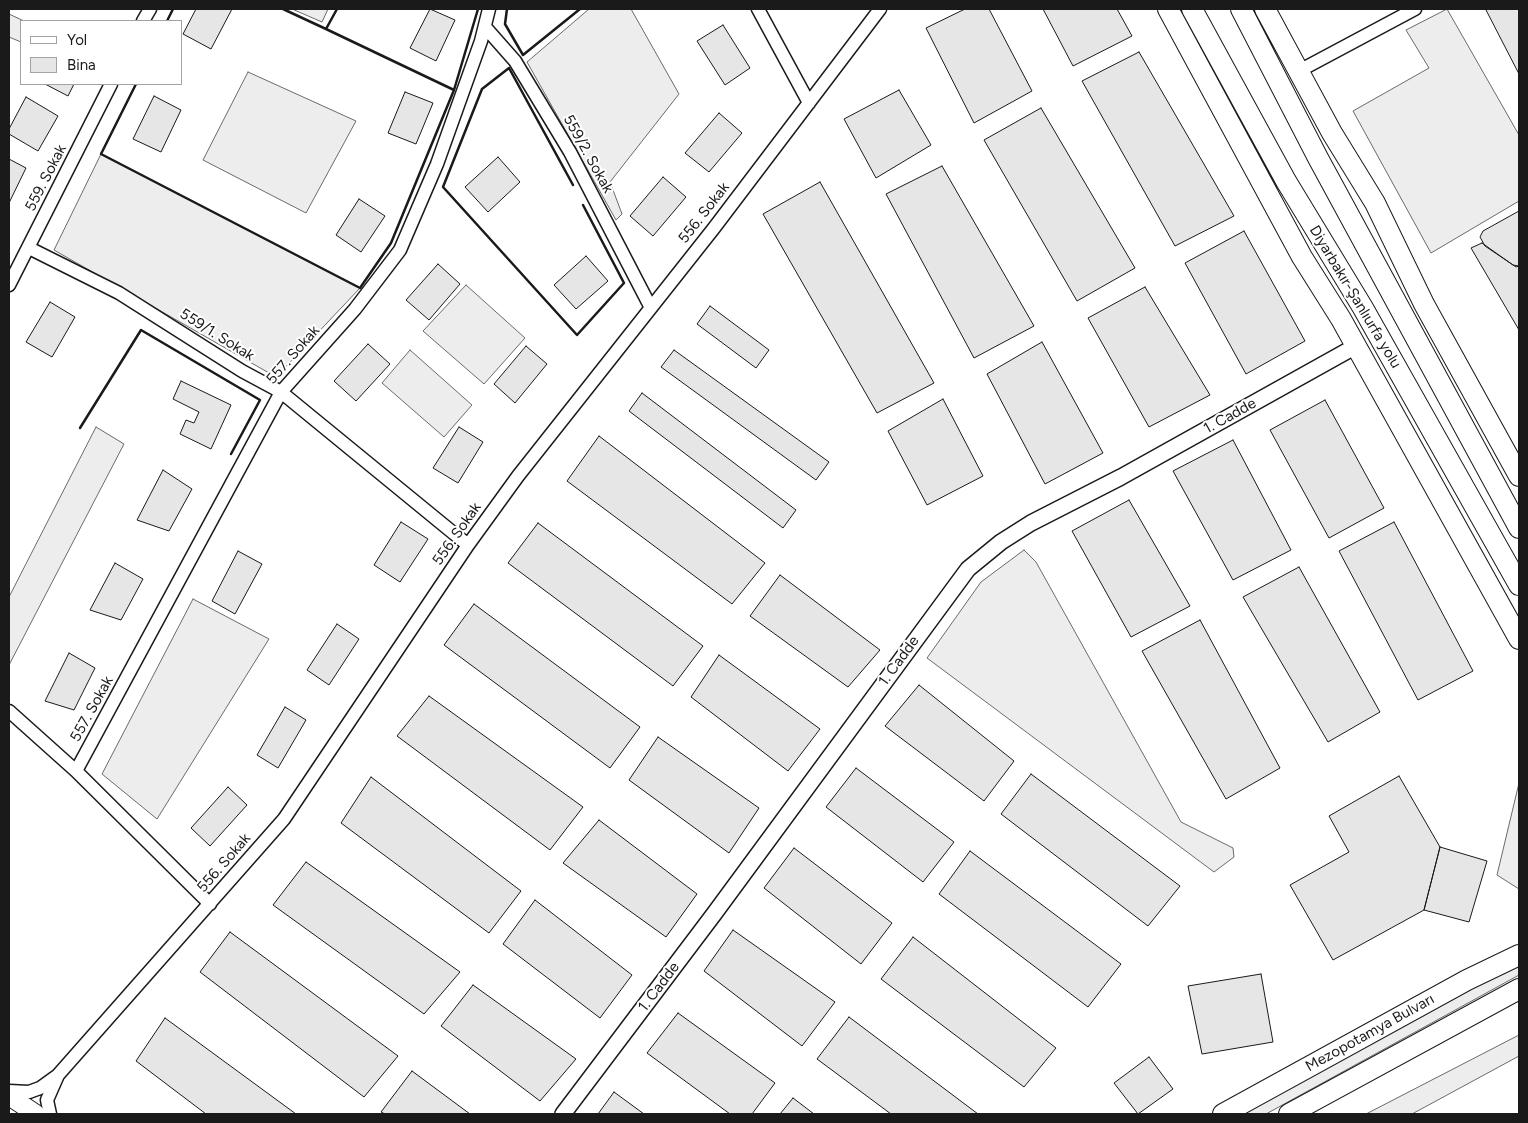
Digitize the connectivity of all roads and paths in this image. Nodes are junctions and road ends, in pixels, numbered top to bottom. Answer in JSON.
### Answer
{"nodes":[{"id":1,"x":150,"y":9,"type":"edge"},
{"id":2,"x":489,"y":9,"type":"edge"},
{"id":3,"x":758,"y":9,"type":"edge"},
{"id":4,"x":880,"y":9,"type":"edge"},
{"id":5,"x":1169,"y":9,"type":"edge"},
{"id":6,"x":1192,"y":9,"type":"edge"},
{"id":7,"x":1241,"y":9,"type":"edge"},
{"id":8,"x":1265,"y":9,"type":"edge"},
{"id":9,"x":1415,"y":9,"type":"edge"},
{"id":10,"x":144,"y":20,"type":"edge"},
{"id":11,"x":485,"y":27,"type":"junction"},
{"id":12,"x":1297,"y":72,"type":"junction"},
{"id":13,"x":110,"y":85,"type":"edge"},
{"id":14,"x":809,"y":103,"type":"junction"},
{"id":15,"x":1255,"y":125,"type":"junction"},
{"id":16,"x":1332,"y":133,"type":"junction"},
{"id":17,"x":29,"y":248,"type":"junction"},
{"id":18,"x":9,"y":285,"type":"edge"},
{"id":19,"x":650,"y":306,"type":"junction"},
{"id":20,"x":1412,"y":332,"type":"junction"},
{"id":21,"x":1356,"y":346,"type":"junction"},
{"id":22,"x":281,"y":392,"type":"junction"},
{"id":23,"x":1517,"y":466,"type":"edge"},
{"id":24,"x":1519,"y":528,"type":"edge"},
{"id":25,"x":468,"y":545,"type":"junction"},
{"id":26,"x":1519,"y":585,"type":"edge"},
{"id":27,"x":1519,"y":638,"type":"edge"},
{"id":28,"x":9,"y":711,"type":"edge"},
{"id":29,"x":76,"y":772,"type":"junction"},
{"id":30,"x":210,"y":904,"type":"junction"},
{"id":31,"x":1519,"y":955,"type":"edge"},
{"id":32,"x":1519,"y":989,"type":"edge"},
{"id":33,"x":58,"y":1075,"type":"junction"},
{"id":34,"x":9,"y":1090,"type":"edge"},
{"id":35,"x":9,"y":1096,"type":"edge"},
{"id":36,"x":36,"y":1114,"type":"edge"},
{"id":37,"x":50,"y":1114,"type":"edge"},
{"id":38,"x":563,"y":1114,"type":"edge"},
{"id":39,"x":1222,"y":1114,"type":"edge"},
{"id":40,"x":1289,"y":1114,"type":"edge"}],
"edges":[{"from":1,"to":10,"type":"street"},
{"from":2,"to":11,"type":"street","name":"557. Sokak"},
{"from":3,"to":14,"type":"street"},
{"from":4,"to":14,"type":"street","name":"556. Sokak"},
{"from":5,"to":15,"type":"main road"},
{"from":5,"to":21,"type":"main road"},
{"from":6,"to":15,"type":"main road","name":"Diyarbakır-Şanlıurfa yolu"},
{"from":7,"to":20,"type":"main road","name":"Diyarbakır-Şanlıurfa yolu"},
{"from":8,"to":12,"type":"main road"},
{"from":9,"to":12,"type":"street"},
{"from":11,"to":19,"type":"street","name":"559/2. Sokak"},
{"from":11,"to":22,"type":"street","name":"557. Sokak"},
{"from":12,"to":16,"type":"main road"},
{"from":13,"to":17,"type":"street","name":"559. Sokak"},
{"from":14,"to":19,"type":"street","name":"556. Sokak"},
{"from":15,"to":26,"type":"main road","name":"Diyarbakır-Şanlıurfa yolu"},
{"from":16,"to":20,"type":"main road"},
{"from":16,"to":23,"type":"main road"},
{"from":17,"to":18,"type":"street","name":"559. Sokak"},
{"from":17,"to":22,"type":"street","name":"559/1. Sokak"},
{"from":19,"to":25,"type":"street","name":"556. Sokak"},
{"from":20,"to":24,"type":"main road","name":"Diyarbakır-Şanlıurfa yolu"},
{"from":21,"to":27,"type":"main road"},
{"from":21,"to":38,"type":"street","name":"1. Cadde"},
{"from":22,"to":25,"type":"street","name":"559/1. Sokak"},
{"from":22,"to":29,"type":"street","name":"557. Sokak"},
{"from":25,"to":30,"type":"street","name":"556. Sokak"},
{"from":28,"to":29,"type":"street"},
{"from":29,"to":30,"type":"street"},
{"from":30,"to":33,"type":"street","name":"556. Sokak"},
{"from":31,"to":39,"type":"main road","name":"Mezopotamya Bulvarı"},
{"from":32,"to":40,"type":"main road"},
{"from":33,"to":34,"type":"street"},
{"from":33,"to":37,"type":"street"},
{"from":35,"to":36,"type":"main road"}]}
